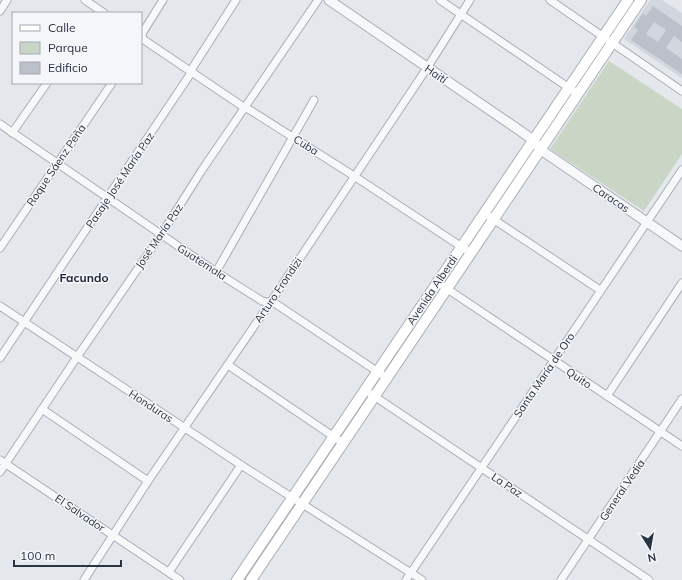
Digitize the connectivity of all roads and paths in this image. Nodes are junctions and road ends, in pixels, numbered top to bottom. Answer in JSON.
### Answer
{"nodes":[{"id":1,"x":7,"y":0,"type":"edge"},
{"id":2,"x":85,"y":0,"type":"edge"},
{"id":3,"x":163,"y":0,"type":"edge"},
{"id":4,"x":236,"y":0,"type":"edge"},
{"id":5,"x":318,"y":0,"type":"edge"},
{"id":6,"x":329,"y":0,"type":"edge"},
{"id":7,"x":440,"y":0,"type":"edge"},
{"id":8,"x":470,"y":0,"type":"edge"},
{"id":9,"x":550,"y":0,"type":"edge"},
{"id":10,"x":628,"y":0,"type":"edge"},
{"id":11,"x":641,"y":0,"type":"edge"},
{"id":12,"x":0,"y":11,"type":"edge"},
{"id":13,"x":96,"y":11,"type":"edge"},
{"id":14,"x":460,"y":14,"type":"junction"},
{"id":15,"x":142,"y":36,"type":"edge"},
{"id":16,"x":603,"y":37,"type":"junction"},
{"id":17,"x":142,"y":40,"type":"edge"},
{"id":18,"x":612,"y":44,"type":"junction"},
{"id":19,"x":427,"y":68,"type":"junction"},
{"id":20,"x":191,"y":73,"type":"junction"},
{"id":21,"x":45,"y":84,"type":"edge"},
{"id":22,"x":111,"y":84,"type":"edge"},
{"id":23,"x":569,"y":87,"type":"junction"},
{"id":24,"x":682,"y":91,"type":"edge"},
{"id":25,"x":578,"y":94,"type":"junction"},
{"id":26,"x":314,"y":100,"type":"dead end"},
{"id":27,"x":245,"y":108,"type":"junction"},
{"id":28,"x":0,"y":124,"type":"edge"},
{"id":29,"x":12,"y":133,"type":"junction"},
{"id":30,"x":292,"y":137,"type":"junction"},
{"id":31,"x":533,"y":140,"type":"junction"},
{"id":32,"x":541,"y":150,"type":"junction"},
{"id":33,"x":57,"y":163,"type":"junction"},
{"id":34,"x":682,"y":170,"type":"edge"},
{"id":35,"x":354,"y":176,"type":"junction"},
{"id":36,"x":108,"y":198,"type":"junction"},
{"id":37,"x":484,"y":213,"type":"junction"},
{"id":38,"x":494,"y":219,"type":"junction"},
{"id":39,"x":647,"y":222,"type":"junction"},
{"id":40,"x":161,"y":235,"type":"junction"},
{"id":41,"x":462,"y":246,"type":"junction"},
{"id":42,"x":682,"y":246,"type":"edge"},
{"id":43,"x":0,"y":248,"type":"edge"},
{"id":44,"x":471,"y":253,"type":"junction"},
{"id":45,"x":216,"y":272,"type":"junction"},
{"id":46,"x":438,"y":282,"type":"junction"},
{"id":47,"x":682,"y":283,"type":"edge"},
{"id":48,"x":447,"y":288,"type":"junction"},
{"id":49,"x":600,"y":290,"type":"junction"},
{"id":50,"x":270,"y":303,"type":"junction"},
{"id":51,"x":0,"y":306,"type":"edge"},
{"id":52,"x":24,"y":322,"type":"junction"},
{"id":53,"x":77,"y":357,"type":"junction"},
{"id":54,"x":0,"y":358,"type":"edge"},
{"id":55,"x":553,"y":361,"type":"junction"},
{"id":56,"x":228,"y":365,"type":"junction"},
{"id":57,"x":377,"y":371,"type":"junction"},
{"id":58,"x":388,"y":378,"type":"junction"},
{"id":59,"x":365,"y":390,"type":"junction"},
{"id":60,"x":375,"y":396,"type":"junction"},
{"id":61,"x":607,"y":396,"type":"junction"},
{"id":62,"x":682,"y":399,"type":"edge"},
{"id":63,"x":42,"y":409,"type":"junction"},
{"id":64,"x":185,"y":428,"type":"junction"},
{"id":65,"x":660,"y":432,"type":"junction"},
{"id":66,"x":334,"y":436,"type":"junction"},
{"id":67,"x":343,"y":443,"type":"junction"},
{"id":68,"x":682,"y":446,"type":"edge"},
{"id":69,"x":3,"y":462,"type":"edge"},
{"id":70,"x":241,"y":465,"type":"junction"},
{"id":71,"x":481,"y":467,"type":"junction"},
{"id":72,"x":0,"y":472,"type":"edge"},
{"id":73,"x":148,"y":481,"type":"junction"},
{"id":74,"x":292,"y":497,"type":"junction"},
{"id":75,"x":303,"y":504,"type":"junction"},
{"id":76,"x":114,"y":536,"type":"junction"},
{"id":77,"x":588,"y":540,"type":"junction"},
{"id":78,"x":169,"y":572,"type":"junction"},
{"id":79,"x":411,"y":573,"type":"junction"},
{"id":80,"x":84,"y":580,"type":"edge"},
{"id":81,"x":180,"y":580,"type":"edge"},
{"id":82,"x":237,"y":580,"type":"edge"},
{"id":83,"x":251,"y":580,"type":"edge"},
{"id":84,"x":406,"y":580,"type":"edge"},
{"id":85,"x":422,"y":580,"type":"edge"},
{"id":86,"x":561,"y":580,"type":"edge"},
{"id":87,"x":649,"y":580,"type":"edge"}],
"edges":[{"from":1,"to":12,"type":"street"},
{"from":2,"to":13,"type":"street"},
{"from":3,"to":15,"type":"street"},
{"from":4,"to":20,"type":"street","name":"Pasaje José María Paz"},
{"from":5,"to":27,"type":"street","name":"José María Paz"},
{"from":6,"to":19,"type":"street","name":"Haití"},
{"from":7,"to":14,"type":"street"},
{"from":8,"to":14,"type":"street","name":"Arturo Frondizi"},
{"from":9,"to":16,"type":"street"},
{"from":10,"to":16,"type":"main road","name":"Avenida Alberdi"},
{"from":11,"to":18,"type":"main road","name":"Avenida Alberdi"},
{"from":14,"to":19,"type":"street","name":"Arturo Frondizi"},
{"from":14,"to":23,"type":"street"},
{"from":16,"to":18,"type":"street"},
{"from":16,"to":23,"type":"main road","name":"Avenida Alberdi"},
{"from":17,"to":20,"type":"street","name":"Cuba"},
{"from":18,"to":24,"type":"street"},
{"from":18,"to":25,"type":"main road","name":"Avenida Alberdi"},
{"from":19,"to":31,"type":"street","name":"Haití"},
{"from":19,"to":35,"type":"street","name":"Arturo Frondizi"},
{"from":20,"to":27,"type":"street","name":"Cuba"},
{"from":20,"to":36,"type":"street","name":"Pasaje José María Paz"},
{"from":21,"to":29,"type":"street"},
{"from":22,"to":33,"type":"street","name":"Roque Sáenz Peña"},
{"from":23,"to":25,"type":"street"},
{"from":23,"to":31,"type":"main road","name":"Avenida Alberdi"},
{"from":25,"to":32,"type":"main road","name":"Avenida Alberdi"},
{"from":26,"to":30,"type":"street"},
{"from":27,"to":30,"type":"street","name":"Cuba"},
{"from":27,"to":40,"type":"street","name":"José María Paz"},
{"from":28,"to":29,"type":"street","name":"Guatemala"},
{"from":29,"to":33,"type":"street","name":"Guatemala"},
{"from":30,"to":35,"type":"street","name":"Cuba"},
{"from":30,"to":45,"type":"street"},
{"from":31,"to":32,"type":"street","name":"Haití"},
{"from":31,"to":37,"type":"main road","name":"Avenida Alberdi"},
{"from":32,"to":38,"type":"main road","name":"Avenida Alberdi"},
{"from":32,"to":39,"type":"street","name":"Caracas"},
{"from":33,"to":36,"type":"street","name":"Guatemala"},
{"from":33,"to":43,"type":"street","name":"Roque Sáenz Peña"},
{"from":34,"to":39,"type":"street","name":"Santa María de Oro"},
{"from":35,"to":41,"type":"street","name":"Cuba"},
{"from":35,"to":50,"type":"street","name":"Arturo Frondizi"},
{"from":36,"to":40,"type":"street","name":"Guatemala"},
{"from":36,"to":52,"type":"street","name":"Pasaje José María Paz"},
{"from":37,"to":38,"type":"street"},
{"from":37,"to":41,"type":"main road","name":"Avenida Alberdi"},
{"from":38,"to":44,"type":"main road","name":"Avenida Alberdi"},
{"from":38,"to":49,"type":"street"},
{"from":39,"to":42,"type":"street","name":"Caracas"},
{"from":39,"to":49,"type":"street","name":"Santa María de Oro"},
{"from":40,"to":45,"type":"street","name":"Guatemala"},
{"from":40,"to":53,"type":"street","name":"José María Paz"},
{"from":41,"to":44,"type":"street","name":"Cuba"},
{"from":41,"to":46,"type":"main road","name":"Avenida Alberdi"},
{"from":44,"to":48,"type":"main road","name":"Avenida Alberdi"},
{"from":45,"to":50,"type":"street","name":"Guatemala"},
{"from":46,"to":48,"type":"street","name":"Quito"},
{"from":46,"to":57,"type":"main road","name":"Avenida Alberdi"},
{"from":47,"to":61,"type":"street"},
{"from":48,"to":55,"type":"street","name":"Quito"},
{"from":48,"to":58,"type":"main road","name":"Avenida Alberdi"},
{"from":49,"to":55,"type":"street","name":"Santa María de Oro"},
{"from":50,"to":56,"type":"street","name":"Arturo Frondizi"},
{"from":50,"to":57,"type":"street","name":"Guatemala"},
{"from":51,"to":52,"type":"street","name":"Honduras"},
{"from":52,"to":53,"type":"street","name":"Honduras"},
{"from":52,"to":54,"type":"street","name":"Pasaje José María Paz"},
{"from":53,"to":63,"type":"street","name":"José María Paz"},
{"from":53,"to":64,"type":"street","name":"Honduras"},
{"from":55,"to":61,"type":"street","name":"Quito"},
{"from":55,"to":71,"type":"street","name":"Santa María de Oro"},
{"from":56,"to":64,"type":"street","name":"Arturo Frondizi"},
{"from":56,"to":66,"type":"street"},
{"from":57,"to":58,"type":"street","name":"Guatemala"},
{"from":57,"to":59,"type":"main road","name":"Avenida Alberdi"},
{"from":58,"to":60,"type":"main road","name":"Avenida Alberdi"},
{"from":59,"to":60,"type":"street","name":"La Paz"},
{"from":59,"to":66,"type":"main road","name":"Avenida Alberdi"},
{"from":60,"to":67,"type":"main road","name":"Avenida Alberdi"},
{"from":60,"to":71,"type":"street","name":"La Paz"},
{"from":61,"to":65,"type":"street","name":"Quito"},
{"from":62,"to":65,"type":"street","name":"General Vedia"},
{"from":63,"to":69,"type":"street","name":"José María Paz"},
{"from":63,"to":73,"type":"street"},
{"from":64,"to":70,"type":"street","name":"Honduras"},
{"from":64,"to":73,"type":"street","name":"Arturo Frondizi"},
{"from":65,"to":68,"type":"street","name":"Quito"},
{"from":65,"to":77,"type":"street","name":"General Vedia"},
{"from":66,"to":67,"type":"street"},
{"from":66,"to":74,"type":"main road","name":"Avenida Alberdi"},
{"from":67,"to":75,"type":"main road","name":"Avenida Alberdi"},
{"from":69,"to":72,"type":"street","name":"José María Paz"},
{"from":69,"to":76,"type":"street","name":"El Salvador"},
{"from":70,"to":74,"type":"street","name":"Honduras"},
{"from":70,"to":78,"type":"street"},
{"from":71,"to":77,"type":"street","name":"La Paz"},
{"from":71,"to":79,"type":"street","name":"Santa María de Oro"},
{"from":73,"to":76,"type":"street","name":"Arturo Frondizi"},
{"from":74,"to":75,"type":"street","name":"Honduras"},
{"from":74,"to":82,"type":"main road","name":"Avenida Alberdi"},
{"from":75,"to":79,"type":"street","name":"Honduras"},
{"from":75,"to":83,"type":"main road","name":"Avenida Alberdi"},
{"from":76,"to":78,"type":"street","name":"El Salvador"},
{"from":76,"to":80,"type":"street","name":"Arturo Frondizi"},
{"from":77,"to":86,"type":"street","name":"General Vedia"},
{"from":77,"to":87,"type":"street","name":"La Paz"},
{"from":78,"to":81,"type":"street","name":"El Salvador"},
{"from":79,"to":84,"type":"street","name":"Santa María de Oro"},
{"from":79,"to":85,"type":"street","name":"Honduras"}]}
